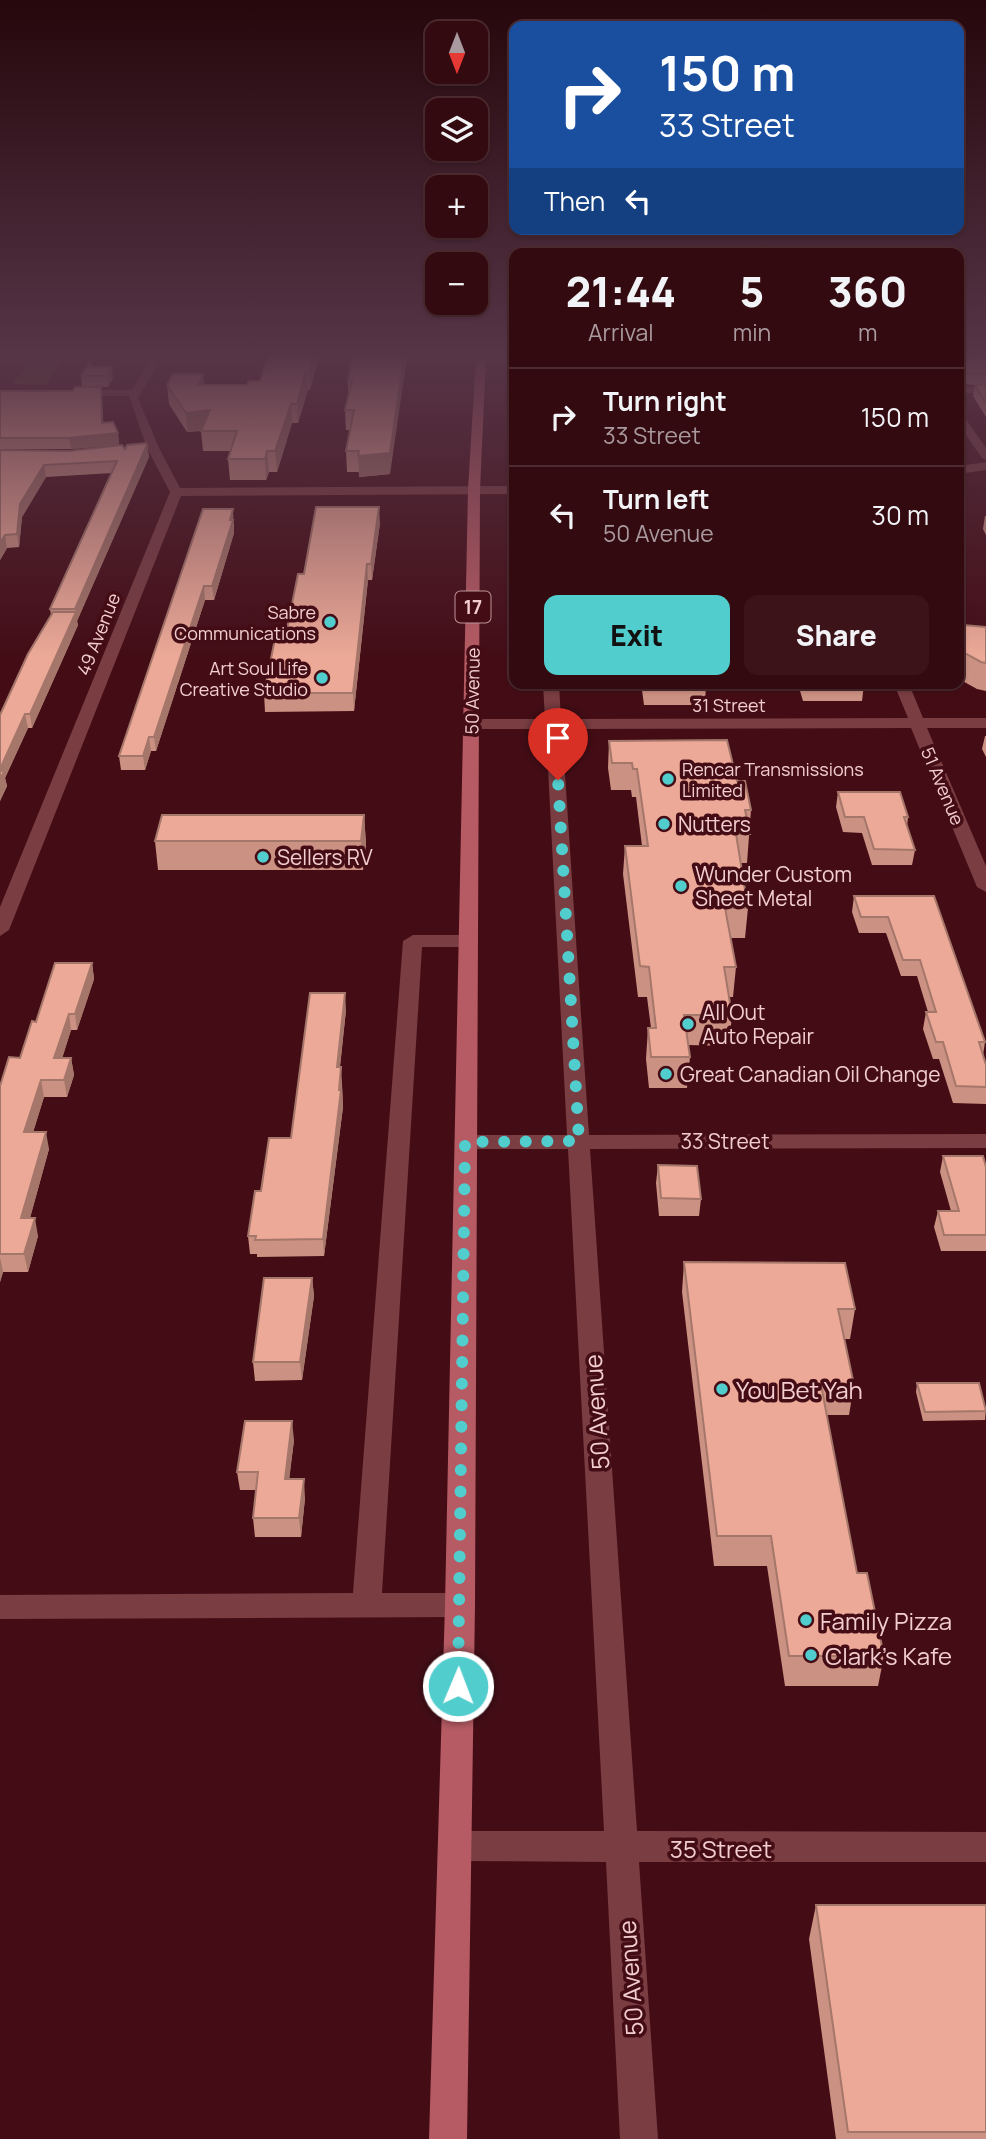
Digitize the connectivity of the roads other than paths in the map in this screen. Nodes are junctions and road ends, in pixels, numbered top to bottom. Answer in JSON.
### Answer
{"nodes":[{"id":1,"x":158,"y":457,"type":"edge"},
{"id":2,"x":476,"y":457,"type":"edge"},
{"id":3,"x":986,"y":466,"type":"edge"},
{"id":4,"x":964,"y":469,"type":"edge"},
{"id":5,"x":474,"y":490,"type":"junction"},
{"id":6,"x":509,"y":490,"type":"edge"},
{"id":7,"x":176,"y":492,"type":"junction"},
{"id":8,"x":551,"y":689,"type":"edge"},
{"id":9,"x":903,"y":689,"type":"edge"},
{"id":10,"x":916,"y":723,"type":"junction"},
{"id":11,"x":986,"y":723,"type":"edge"},
{"id":12,"x":472,"y":724,"type":"junction"},
{"id":13,"x":554,"y":724,"type":"junction"},
{"id":14,"x":985,"y":880,"type":"edge"},
{"id":15,"x":0,"y":930,"type":"edge"},
{"id":16,"x":468,"y":941,"type":"junction"},
{"id":17,"x":579,"y":1141,"type":"junction"},
{"id":18,"x":986,"y":1141,"type":"edge"},
{"id":19,"x":465,"y":1142,"type":"junction"},
{"id":20,"x":367,"y":1605,"type":"junction"},
{"id":21,"x":460,"y":1605,"type":"junction"},
{"id":22,"x":0,"y":1607,"type":"edge"},
{"id":23,"x":455,"y":1846,"type":"junction"},
{"id":24,"x":622,"y":1847,"type":"junction"},
{"id":25,"x":986,"y":1847,"type":"edge"},
{"id":26,"x":448,"y":2139,"type":"edge"},
{"id":27,"x":639,"y":2139,"type":"edge"}],
"edges":[{"from":1,"to":7,"type":"street"},
{"from":2,"to":5,"type":"main road","name":"50 Avenue","number":"17"},
{"from":3,"to":4,"type":"street"},
{"from":5,"to":6,"type":"street"},
{"from":5,"to":7,"type":"street"},
{"from":5,"to":12,"type":"main road","name":"50 Avenue","number":"17"},
{"from":7,"to":15,"type":"street","name":"49 Avenue"},
{"from":8,"to":13,"type":"street","name":"50 Avenue"},
{"from":9,"to":10,"type":"street","name":"51 Avenue"},
{"from":10,"to":11,"type":"street","name":"31 Street"},
{"from":10,"to":13,"type":"street","name":"31 Street"},
{"from":10,"to":14,"type":"street","name":"51 Avenue"},
{"from":12,"to":13,"type":"street","name":"31 Street"},
{"from":12,"to":16,"type":"main road","name":"50 Avenue","number":"17"},
{"from":13,"to":17,"type":"street","name":"50 Avenue"},
{"from":16,"to":19,"type":"main road","name":"50 Avenue","number":"17"},
{"from":16,"to":20,"type":"street"},
{"from":17,"to":18,"type":"street","name":"33 Street"},
{"from":17,"to":19,"type":"street","name":"33 Street"},
{"from":17,"to":24,"type":"street","name":"50 Avenue"},
{"from":19,"to":21,"type":"main road","name":"50 Avenue","number":"17"},
{"from":20,"to":21,"type":"street"},
{"from":20,"to":22,"type":"street"},
{"from":21,"to":23,"type":"main road","name":"50 Avenue","number":"17"},
{"from":23,"to":24,"type":"street","name":"35 Street"},
{"from":23,"to":26,"type":"main road","name":"50 Avenue","number":"17"},
{"from":24,"to":25,"type":"street","name":"35 Street"},
{"from":24,"to":27,"type":"street","name":"50 Avenue"}]}
